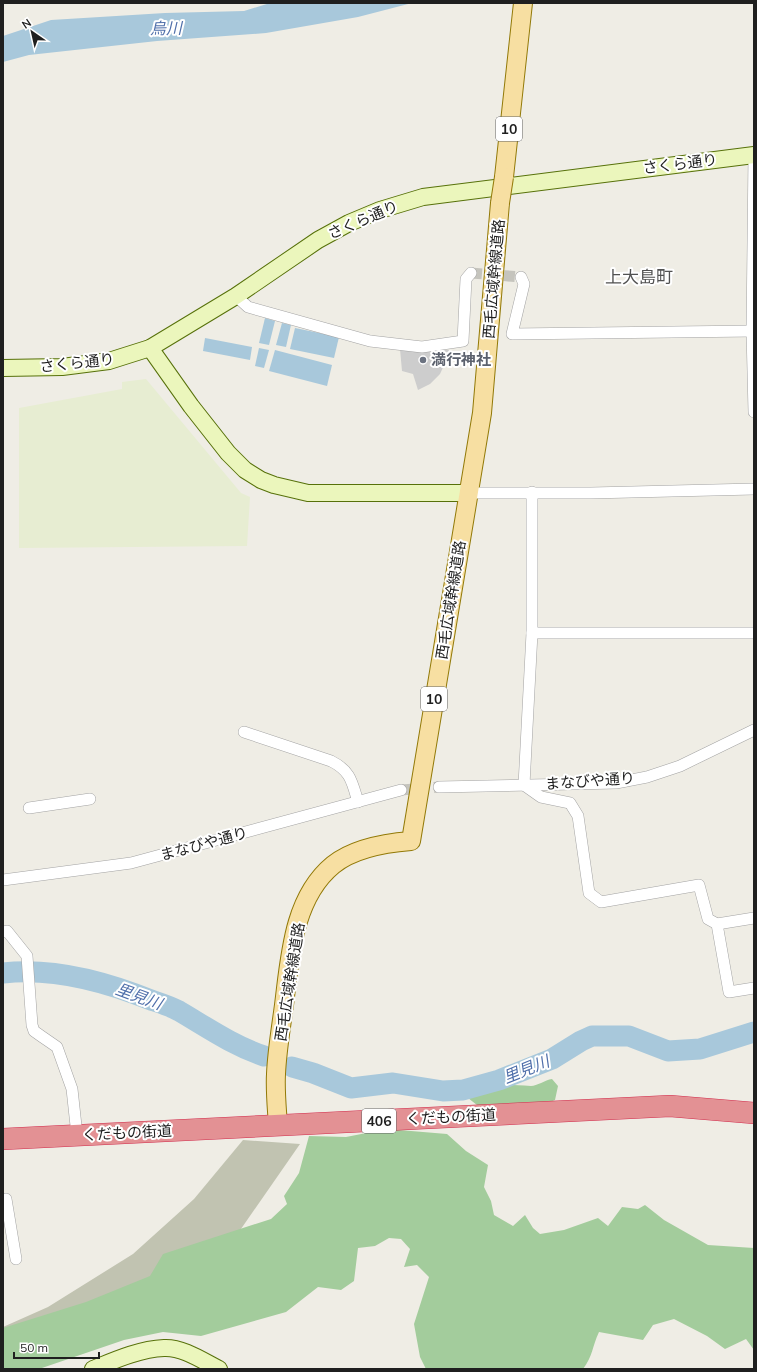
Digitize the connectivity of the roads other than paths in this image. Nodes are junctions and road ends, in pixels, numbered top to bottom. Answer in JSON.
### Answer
{"nodes":[{"id":1,"x":523,"y":3,"type":"edge"},
{"id":2,"x":754,"y":155,"type":"edge"},
{"id":3,"x":471,"y":273,"type":"dead end"},
{"id":4,"x":521,"y":277,"type":"dead end"},
{"id":5,"x":236,"y":296,"type":"junction"},
{"id":6,"x":753,"y":331,"type":"edge"},
{"id":7,"x":150,"y":348,"type":"junction"},
{"id":8,"x":3,"y":368,"type":"edge"},
{"id":9,"x":754,"y":412,"type":"edge"},
{"id":10,"x":754,"y":489,"type":"edge"},
{"id":11,"x":532,"y":492,"type":"junction"},
{"id":12,"x":469,"y":493,"type":"junction"},
{"id":13,"x":532,"y":633,"type":"junction"},
{"id":14,"x":754,"y":633,"type":"edge"},
{"id":15,"x":754,"y":730,"type":"edge"},
{"id":16,"x":244,"y":732,"type":"dead end"},
{"id":17,"x":524,"y":785,"type":"junction"},
{"id":18,"x":439,"y":787,"type":"tunnel mouth"},
{"id":19,"x":402,"y":790,"type":"tunnel mouth"},
{"id":20,"x":90,"y":799,"type":"dead end"},
{"id":21,"x":358,"y":802,"type":"junction"},
{"id":22,"x":29,"y":808,"type":"dead end"},
{"id":23,"x":3,"y":880,"type":"edge"},
{"id":24,"x":754,"y":918,"type":"edge"},
{"id":25,"x":717,"y":924,"type":"junction"},
{"id":26,"x":3,"y":932,"type":"edge"},
{"id":27,"x":754,"y":988,"type":"edge"},
{"id":28,"x":754,"y":1113,"type":"edge"},
{"id":29,"x":278,"y":1126,"type":"junction"},
{"id":30,"x":77,"y":1135,"type":"junction"},
{"id":31,"x":3,"y":1139,"type":"edge"},
{"id":32,"x":7,"y":1199,"type":"edge"},
{"id":33,"x":16,"y":1259,"type":"dead end"},
{"id":34,"x":93,"y":1369,"type":"edge"},
{"id":35,"x":219,"y":1369,"type":"edge"}],
"edges":[{"from":1,"to":12,"type":"main road","name":"西毛広域幹線道路","number":"10","bridge":true},
{"from":2,"to":5,"type":"street","name":"さくら通り"},
{"from":2,"to":6,"type":"street"},
{"from":3,"to":5,"type":"street"},
{"from":4,"to":6,"type":"street"},
{"from":5,"to":7,"type":"street","name":"さくら通り"},
{"from":6,"to":9,"type":"street"},
{"from":7,"to":8,"type":"street","name":"さくら通り"},
{"from":7,"to":12,"type":"street"},
{"from":10,"to":11,"type":"street"},
{"from":11,"to":12,"type":"street"},
{"from":11,"to":13,"type":"street"},
{"from":12,"to":29,"type":"main road","name":"西毛広域幹線道路","number":"10"},
{"from":13,"to":14,"type":"street"},
{"from":13,"to":17,"type":"street"},
{"from":15,"to":17,"type":"street","name":"まなびや通り"},
{"from":16,"to":21,"type":"street"},
{"from":17,"to":18,"type":"street","name":"まなびや通り"},
{"from":17,"to":25,"type":"street"},
{"from":19,"to":21,"type":"street","name":"まなびや通り"},
{"from":20,"to":22,"type":"street"},
{"from":21,"to":23,"type":"street","name":"まなびや通り"},
{"from":24,"to":25,"type":"street"},
{"from":25,"to":27,"type":"street"},
{"from":26,"to":30,"type":"street"},
{"from":28,"to":29,"type":"highway","name":"くだもの街道","number":"406"},
{"from":29,"to":30,"type":"highway","name":"くだもの街道","number":"406"},
{"from":30,"to":31,"type":"highway","name":"くだもの街道","number":"406"},
{"from":32,"to":33,"type":"street"},
{"from":34,"to":35,"type":"street"}]}
